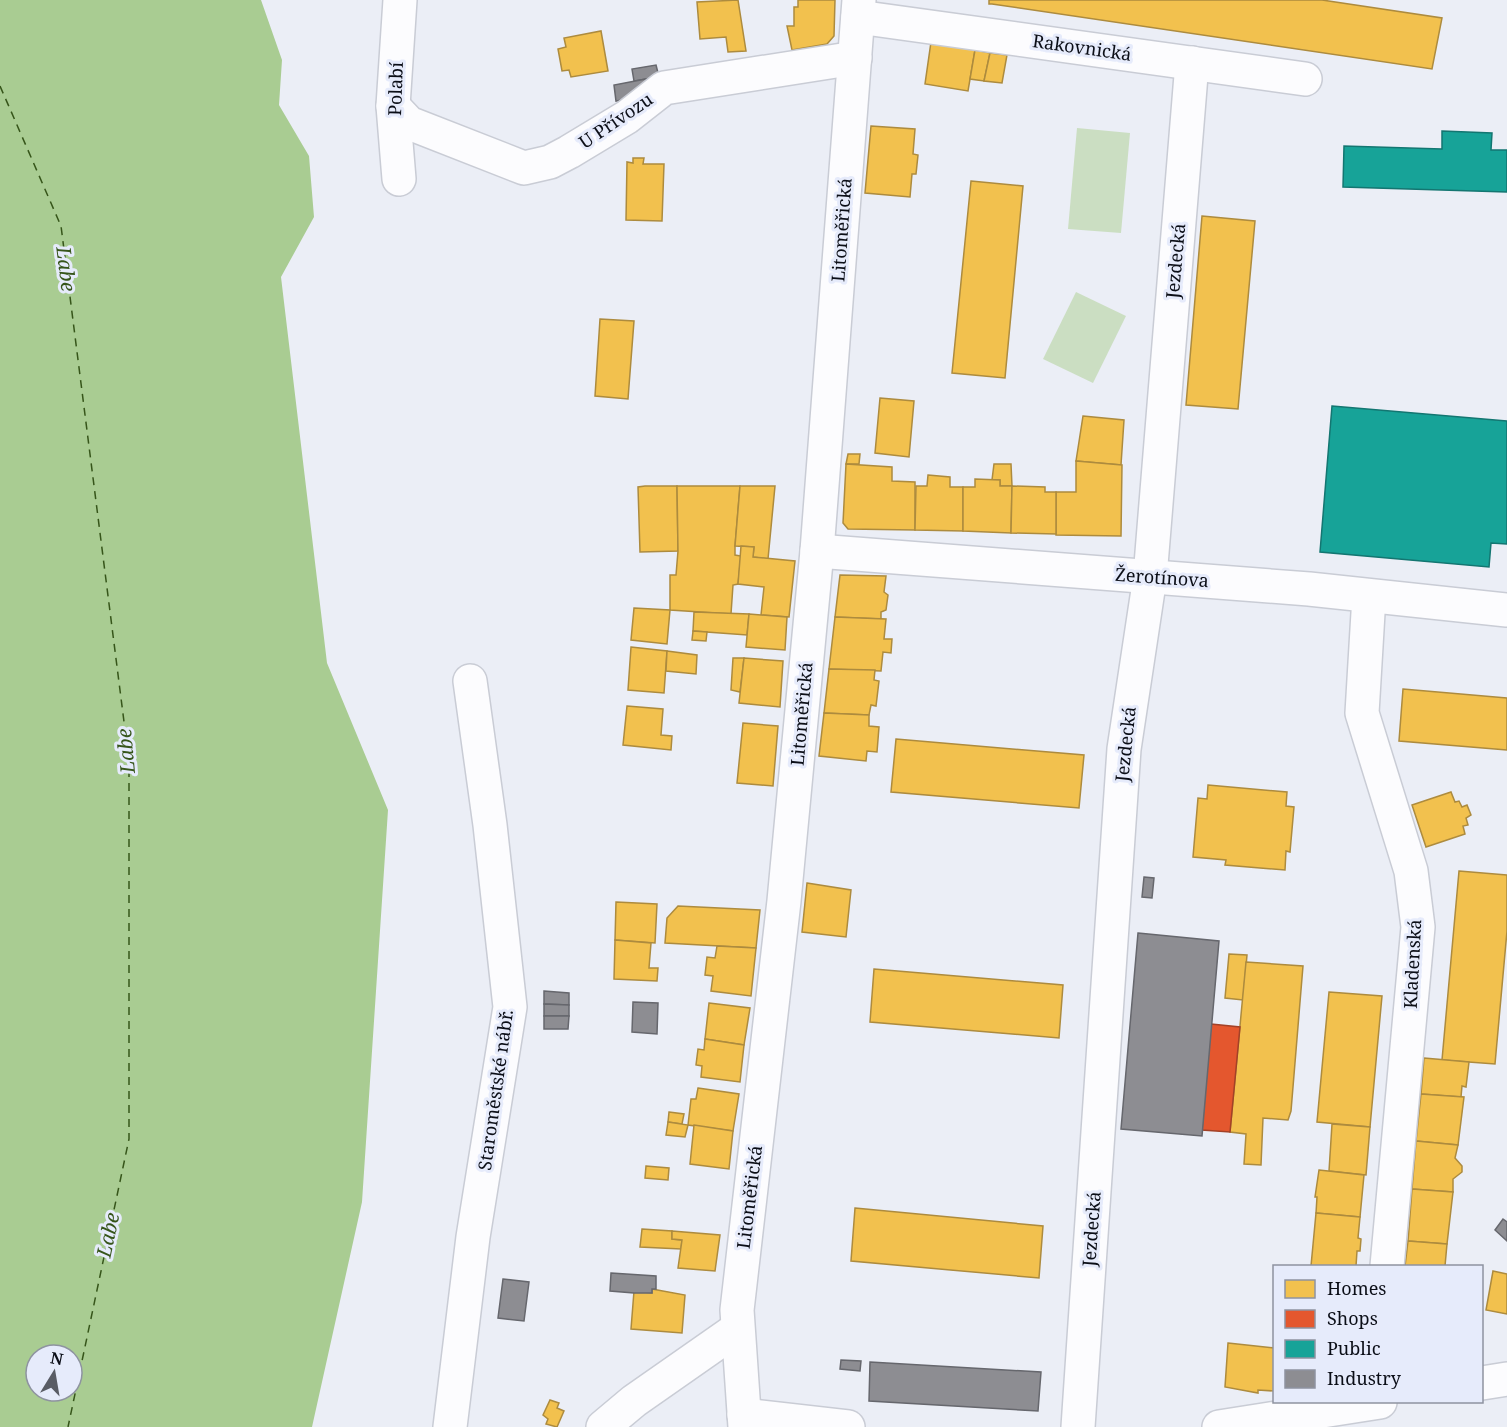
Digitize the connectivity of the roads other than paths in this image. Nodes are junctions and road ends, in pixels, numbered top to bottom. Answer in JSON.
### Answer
{"nodes":[{"id":1,"x":400,"y":0,"type":"edge"},
{"id":2,"x":858,"y":8,"type":"edge"},
{"id":3,"x":855,"y":58,"type":"junction"},
{"id":4,"x":1192,"y":63,"type":"junction"},
{"id":5,"x":1305,"y":79,"type":"dead end"},
{"id":6,"x":393,"y":106,"type":"junction"},
{"id":7,"x":399,"y":179,"type":"dead end"},
{"id":8,"x":818,"y":551,"type":"junction"},
{"id":9,"x":1150,"y":577,"type":"junction"},
{"id":10,"x":1369,"y":596,"type":"junction"},
{"id":11,"x":1507,"y":610,"type":"edge"},
{"id":12,"x":470,"y":681,"type":"dead end"},
{"id":13,"x":1387,"y":1265,"type":"edge"},
{"id":14,"x":737,"y":1329,"type":"junction"},
{"id":15,"x":1507,"y":1379,"type":"edge"},
{"id":16,"x":1483,"y":1383,"type":"edge"},
{"id":17,"x":1370,"y":1403,"type":"edge"},
{"id":18,"x":744,"y":1421,"type":"edge"},
{"id":19,"x":844,"y":1426,"type":"edge"},
{"id":20,"x":450,"y":1427,"type":"edge"},
{"id":21,"x":603,"y":1427,"type":"edge"},
{"id":22,"x":1078,"y":1427,"type":"edge"},
{"id":23,"x":1219,"y":1427,"type":"edge"}],
"edges":[{"from":1,"to":6,"type":"street","name":"Polabí"},
{"from":2,"to":3,"type":"street","name":"Litoměřická"},
{"from":2,"to":4,"type":"street","name":"Rakovnická"},
{"from":3,"to":6,"type":"street","name":"U Přívozu"},
{"from":3,"to":8,"type":"street","name":"Litoměřická"},
{"from":4,"to":5,"type":"street","name":"Rakovnická"},
{"from":4,"to":9,"type":"street","name":"Jezdecká"},
{"from":6,"to":7,"type":"street","name":"Polabí"},
{"from":8,"to":9,"type":"street","name":"Žerotínova"},
{"from":8,"to":14,"type":"street","name":"Litoměřická"},
{"from":9,"to":10,"type":"street","name":"Žerotínova"},
{"from":9,"to":22,"type":"street","name":"Jezdecká"},
{"from":10,"to":11,"type":"street","name":"Žerotínova"},
{"from":10,"to":13,"type":"street","name":"Kladenská"},
{"from":12,"to":20,"type":"street","name":"Staroměstské nábř."},
{"from":14,"to":18,"type":"street","name":"Litoměřická"},
{"from":14,"to":21,"type":"street"},
{"from":15,"to":16,"type":"street"},
{"from":17,"to":23,"type":"street"},
{"from":18,"to":19,"type":"street"}]}
